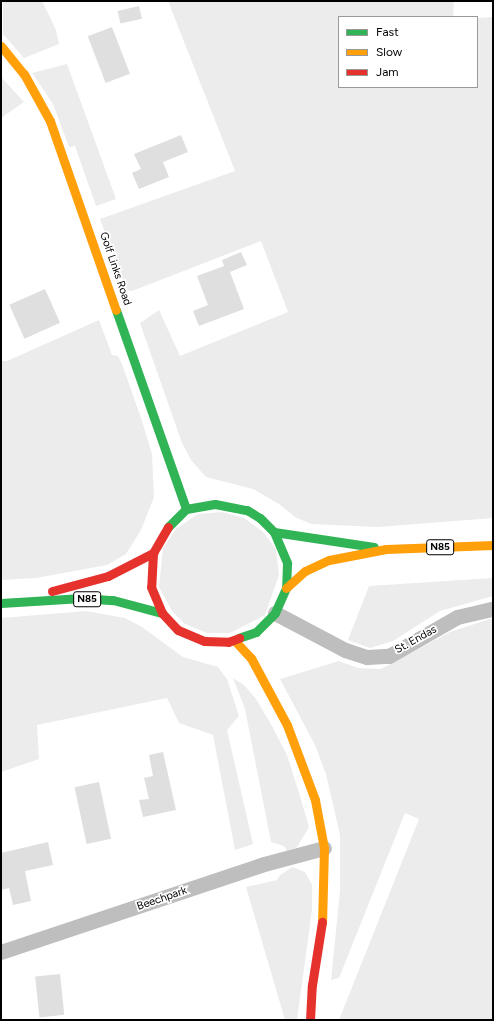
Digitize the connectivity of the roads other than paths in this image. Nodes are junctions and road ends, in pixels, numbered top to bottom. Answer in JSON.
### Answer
{"nodes":[{"id":1,"x":1,"y":46,"type":"edge"},
{"id":2,"x":186,"y":509,"type":"junction"},
{"id":3,"x":274,"y":532,"type":"junction"},
{"id":4,"x":493,"y":545,"type":"edge"},
{"id":5,"x":386,"y":549,"type":"junction"},
{"id":6,"x":152,"y":553,"type":"junction"},
{"id":7,"x":286,"y":588,"type":"junction"},
{"id":8,"x":6,"y":602,"type":"edge"},
{"id":9,"x":493,"y":609,"type":"edge"},
{"id":10,"x":275,"y":613,"type":"junction"},
{"id":11,"x":162,"y":614,"type":"junction"},
{"id":12,"x":235,"y":641,"type":"junction"},
{"id":13,"x":324,"y":848,"type":"junction"},
{"id":14,"x":1,"y":952,"type":"edge"},
{"id":15,"x":310,"y":1020,"type":"edge"}],
"edges":[{"from":1,"to":2,"type":"main road","name":"Golf Links Road"},
{"from":2,"to":3,"type":"main road","number":"N85"},
{"from":2,"to":6,"type":"main road","number":"N85"},
{"from":3,"to":5,"type":"main road","number":"N85"},
{"from":3,"to":7,"type":"main road","number":"N85"},
{"from":4,"to":5,"type":"main road","number":"N85"},
{"from":5,"to":7,"type":"main road","number":"N85"},
{"from":6,"to":8,"type":"main road","number":"N85"},
{"from":6,"to":11,"type":"main road","number":"N85"},
{"from":7,"to":10,"type":"main road","number":"N85"},
{"from":8,"to":11,"type":"main road","number":"N85"},
{"from":9,"to":10,"type":"street","name":"St. Endas"},
{"from":10,"to":12,"type":"main road","number":"N85"},
{"from":11,"to":12,"type":"main road","number":"N85"},
{"from":12,"to":13,"type":"main road"},
{"from":13,"to":14,"type":"street","name":"Beechpark"},
{"from":13,"to":15,"type":"main road"}]}
